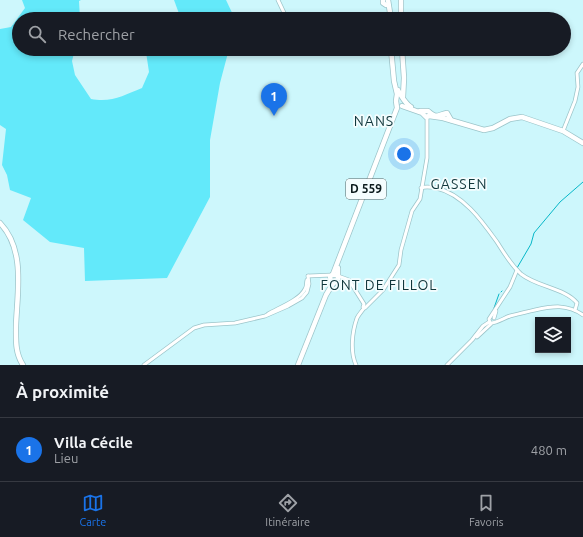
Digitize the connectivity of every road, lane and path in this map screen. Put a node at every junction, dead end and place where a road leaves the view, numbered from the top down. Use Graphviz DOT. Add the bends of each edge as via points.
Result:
graph roads {
  1 [pos="278,0"];
  2 [pos="401,0"];
  3 [pos="386,2"];
  4 [pos="283,12"];
  5 [pos="389,12"];
  6 [pos="401,12"];
  7 [pos="393,56"];
  8 [pos="402,56"];
  9 [pos="583,64"];
  10 [pos="401,102"];
  11 [pos="427,115"];
  12 [pos="563,130"];
  13 [pos="583,142"];
  14 [pos="421,188"];
  15 [pos="0,224"];
  16 [pos="518,272"];
  17 [pos="333,278"];
  18 [pos="365,306"];
  19 [pos="575,310"];
  20 [pos="583,315"];
  21 [pos="493,321"];
  22 [pos="151,363"];
  23 [pos="25,365"];
  24 [pos="144,365"];
  25 [pos="298,365"];
  26 [pos="356,365"];
  27 [pos="448,365"];
  1 -- 4 [label="street"];
  2 -- 6 [label="main road"];
  3 -- 5 [label="main road"];
  7 -- 10 [label="main road"];
  8 -- 10 [label="main road" via="404,78"];
  9 -- 12 [label="street" via="577,74 575,101"];
  10 -- 11 [label="main road"];
  10 -- 17 [label="main road, D 559"];
  11 -- 12 [label="main road" via="446,117 480,129 498,126 508,118 518,116"];
  11 -- 14 [label="street" via="427,158"];
  12 -- 13 [label="main road"];
  14 -- 16 [label="street" via="443,190 463,203 489,231"];
  14 -- 18 [label="street" via="419,201 412,211 399,265 383,290"];
  15 -- 23 [label="main road" via="14,245 18,261 16,343"];
  16 -- 19 [label="street" via="569,297 577,303"];
  16 -- 21 [label="street" via="492,314"];
  17 -- 18 [label="street" via="349,280"];
  17 -- 22 [label="street" via="308,276 308,290 302,298 271,314 235,323 194,328"];
  17 -- 25 [label="main road, D 559"];
  18 -- 26 [label="street" via="354,327 353,350"];
  19 -- 20 [label="street"];
  19 -- 21 [label="street" via="553,306"];
  21 -- 27 [label="street"];
  22 -- 24 [label="street"];
}
